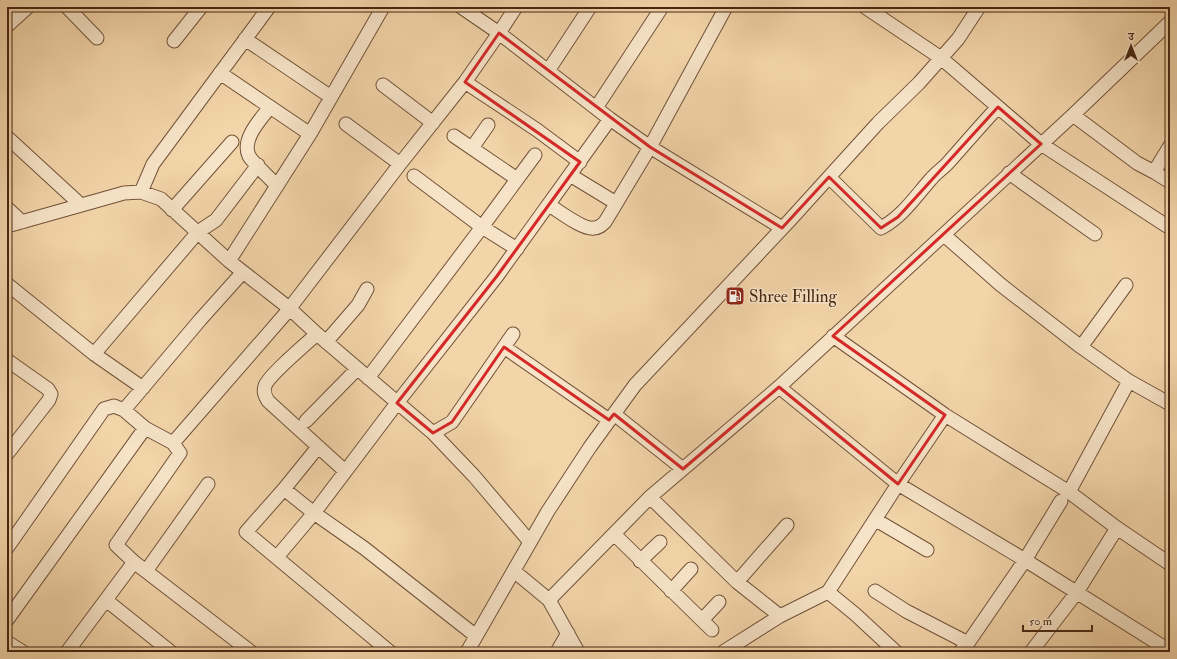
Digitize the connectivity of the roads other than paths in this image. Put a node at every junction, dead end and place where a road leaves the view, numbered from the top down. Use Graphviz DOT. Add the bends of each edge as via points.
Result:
graph roads {
  1 [pos="28,7"];
  2 [pos="67,7"];
  3 [pos="200,7"];
  4 [pos="269,7"];
  5 [pos="383,7"];
  6 [pos="461,7"];
  7 [pos="516,7"];
  8 [pos="590,7"];
  9 [pos="662,7"];
  10 [pos="726,7"];
  11 [pos="865,7"];
  12 [pos="979,7"];
  13 [pos="1170,22"];
  14 [pos="7,26"];
  15 [pos="499,33"];
  16 [pos="97,38"];
  17 [pos="245,39"];
  18 [pos="174,41"];
  19 [pos="941,58"];
  20 [pos="548,71"];
  21 [pos="220,73"];
  22 [pos="465,82"];
  23 [pos="383,85"];
  24 [pos="331,97"];
  25 [pos="270,106"];
  26 [pos="998,107"];
  27 [pos="596,108"];
  28 [pos="1072,115"];
  29 [pos="610,119"];
  30 [pos="433,123"];
  31 [pos="346,124"];
  32 [pos="488,125"];
  33 [pos="310,134"];
  34 [pos="454,136"];
  35 [pos="7,137"];
  36 [pos="232,142"];
  37 [pos="1041,144"];
  38 [pos="1170,146"];
  39 [pos="650,147"];
  40 [pos="472,148"];
  41 [pos="535,155"];
  42 [pos="580,162"];
  43 [pos="400,164"];
  44 [pos="258,165"];
  45 [pos="1154,172"];
  46 [pos="1009,173"];
  47 [pos="570,175"];
  48 [pos="414,176"];
  49 [pos="829,177"];
  50 [pos="518,179"];
  51 [pos="1170,182"];
  52 [pos="277,186"];
  53 [pos="140,192"];
  54 [pos="616,203"];
  55 [pos="81,205"];
  56 [pos="549,205"];
  57 [pos="7,208"];
  58 [pos="172,210"];
  59 [pos="22,222"];
  60 [pos="7,226"];
  61 [pos="482,227"];
  62 [pos="782,228"];
  63 [pos="1170,228"];
  64 [pos="198,232"];
  65 [pos="1094,234"];
  66 [pos="944,235"];
  67 [pos="517,249"];
  68 [pos="229,260"];
  69 [pos="243,272"];
  70 [pos="7,284"];
  71 [pos="1126,285"];
  72 [pos="367,289"];
  73 [pos="290,308"];
  74 [pos="513,334"];
  75 [pos="834,336"];
  76 [pos="321,338"];
  77 [pos="504,347"];
  78 [pos="1081,348"];
  79 [pos="94,354"];
  80 [pos="7,360"];
  81 [pos="357,369"];
  82 [pos="368,378"];
  83 [pos="1129,381"];
  84 [pos="779,387"];
  85 [pos="143,388"];
  86 [pos="397,403"];
  87 [pos="1170,404"];
  88 [pos="124,410"];
  89 [pos="945,415"];
  90 [pos="611,417"];
  91 [pos="306,421"];
  92 [pos="145,428"];
  93 [pos="433,433"];
  94 [pos="173,443"];
  95 [pos="318,447"];
  96 [pos="7,454"];
  97 [pos="683,469"];
  98 [pos="345,471"];
  99 [pos="208,484"];
  100 [pos="898,484"];
  101 [pos="284,489"];
  102 [pos="1065,496"];
  103 [pos="650,497"];
  104 [pos="314,513"];
  105 [pos="876,520"];
  106 [pos="787,525"];
  107 [pos="1118,528"];
  108 [pos="614,534"];
  109 [pos="530,542"];
  110 [pos="660,542"];
  111 [pos="7,548"];
  112 [pos="927,550"];
  113 [pos="276,557"];
  114 [pos="1025,560"];
  115 [pos="640,561"];
  116 [pos="134,562"];
  117 [pos="1170,564"];
  118 [pos="691,569"];
  119 [pos="146,571"];
  120 [pos="514,571"];
  121 [pos="737,582"];
  122 [pos="671,591"];
  123 [pos="828,592"];
  124 [pos="875,592"];
  125 [pos="1077,592"];
  126 [pos="106,600"];
  127 [pos="549,600"];
  128 [pos="720,602"];
  129 [pos="780,616"];
  130 [pos="7,620"];
  131 [pos="702,620"];
  132 [pos="712,630"];
  133 [pos="568,633"];
  134 [pos="476,636"];
  135 [pos="7,642"];
  136 [pos="964,647"];
  137 [pos="1170,651"];
  138 [pos="23,652"];
  139 [pos="67,652"];
  140 [pos="171,652"];
  141 [pos="251,652"];
  142 [pos="390,652"];
  143 [pos="467,652"];
  144 [pos="557,652"];
  145 [pos="578,652"];
  146 [pos="723,652"];
  147 [pos="896,652"];
  148 [pos="1030,652"];
  1 -- 14 [label="street"];
  2 -- 16 [label="street"];
  3 -- 18 [label="street"];
  4 -- 17 [label="street"];
  5 -- 24 [label="street"];
  6 -- 15 [label="street"];
  7 -- 15 [label="street"];
  8 -- 20 [label="street"];
  9 -- 27 [label="street"];
  10 -- 39 [label="street"];
  11 -- 19 [label="street"];
  12 -- 19 [label="street" via="958,39"];
  13 -- 28 [label="street"];
  15 -- 20 [label="street"];
  15 -- 22 [label="street"];
  17 -- 21 [label="street"];
  17 -- 24 [label="street"];
  19 -- 26 [label="street"];
  19 -- 49 [label="street"];
  20 -- 27 [label="street"];
  21 -- 25 [label="street"];
  21 -- 53 [label="street" via="154,164"];
  22 -- 30 [label="street"];
  22 -- 42 [label="street"];
  23 -- 30 [label="street"];
  24 -- 33 [label="street"];
  25 -- 33 [label="street"];
  25 -- 44 [label="street" via="250,136 247,147 250,157"];
  26 -- 37 [label="street"];
  26 -- 49 [label="street" via="898,217 882,228"];
  27 -- 29 [label="street"];
  28 -- 37 [label="street"];
  28 -- 45 [label="street" via="1137,163"];
  29 -- 39 [label="street"];
  29 -- 42 [label="street"];
  30 -- 43 [label="street"];
  31 -- 43 [label="street"];
  32 -- 40 [label="street"];
  33 -- 52 [label="street"];
  34 -- 40 [label="street"];
  35 -- 55 [label="street"];
  36 -- 58 [label="street"];
  37 -- 46 [label="street"];
  37 -- 63 [label="street"];
  38 -- 45 [label="street"];
  39 -- 54 [label="street"];
  39 -- 62 [label="street"];
  40 -- 50 [label="street"];
  41 -- 50 [label="street"];
  42 -- 47 [label="street"];
  43 -- 73 [label="street"];
  44 -- 52 [label="street"];
  44 -- 64 [label="street" via="216,220"];
  45 -- 51 [label="street"];
  46 -- 65 [label="street"];
  46 -- 66 [label="street"];
  47 -- 54 [label="street"];
  47 -- 56 [label="street"];
  48 -- 61 [label="street"];
  49 -- 62 [label="street"];
  50 -- 61 [label="street"];
  52 -- 68 [label="street"];
  53 -- 55 [label="street" via="124,193"];
  53 -- 58 [label="street" via="161,200"];
  54 -- 56 [label="street" via="605,222 593,229 585,228"];
  55 -- 59 [label="street"];
  56 -- 67 [label="street"];
  57 -- 59 [label="street"];
  58 -- 64 [label="street"];
  59 -- 60 [label="street"];
  61 -- 67 [label="street"];
  61 -- 82 [label="street"];
  62 -- 90 [label="street" via="634,385"];
  64 -- 68 [label="street"];
  64 -- 79 [label="street"];
  66 -- 75 [label="street"];
  66 -- 78 [label="street" via="1001,285"];
  67 -- 86 [label="street"];
  68 -- 69 [label="street"];
  69 -- 73 [label="street"];
  69 -- 85 [label="street"];
  70 -- 79 [label="street"];
  71 -- 78 [label="street"];
  72 -- 76 [label="street" via="358,305"];
  73 -- 76 [label="street"];
  73 -- 94 [label="street"];
  74 -- 77 [label="street"];
  75 -- 84 [label="street"];
  75 -- 89 [label="street"];
  76 -- 81 [label="street"];
  76 -- 95 [label="street" via="271,378 265,386 264,395"];
  77 -- 90 [label="street"];
  77 -- 93 [label="street" via="452,422"];
  78 -- 83 [label="street"];
  79 -- 85 [label="street"];
  80 -- 96 [label="street" via="51,394"];
  81 -- 82 [label="street"];
  81 -- 91 [label="street"];
  82 -- 86 [label="street"];
  83 -- 87 [label="street"];
  83 -- 102 [label="street"];
  84 -- 97 [label="street"];
  84 -- 100 [label="street"];
  85 -- 88 [label="street"];
  86 -- 93 [label="street"];
  86 -- 98 [label="street"];
  88 -- 92 [label="street"];
  88 -- 111 [label="street" via="114,406 104,409"];
  89 -- 100 [label="street"];
  89 -- 102 [label="street"];
  90 -- 97 [label="street"];
  90 -- 109 [label="street"];
  92 -- 94 [label="street"];
  92 -- 130 [label="street"];
  93 -- 109 [label="street" via="474,476"];
  94 -- 116 [label="street" via="180,453 116,545"];
  95 -- 98 [label="street"];
  95 -- 101 [label="street"];
  97 -- 103 [label="street"];
  98 -- 104 [label="street"];
  99 -- 119 [label="street"];
  100 -- 105 [label="street"];
  100 -- 114 [label="street"];
  101 -- 104 [label="street"];
  101 -- 113 [label="street" via="246,532"];
  102 -- 107 [label="street"];
  102 -- 114 [label="street"];
  103 -- 108 [label="street"];
  103 -- 121 [label="street"];
  104 -- 113 [label="street"];
  104 -- 134 [label="street" via="364,548"];
  105 -- 112 [label="street"];
  105 -- 123 [label="street"];
  106 -- 121 [label="street"];
  107 -- 117 [label="street"];
  107 -- 125 [label="street"];
  108 -- 115 [label="street"];
  108 -- 127 [label="street"];
  109 -- 120 [label="street"];
  110 -- 115 [label="street"];
  113 -- 142 [label="street"];
  114 -- 125 [label="street"];
  114 -- 136 [label="street"];
  115 -- 122 [label="street"];
  116 -- 119 [label="street"];
  116 -- 126 [label="street"];
  118 -- 122 [label="street"];
  119 -- 141 [label="street"];
  120 -- 127 [label="street"];
  120 -- 134 [label="street"];
  121 -- 129 [label="street"];
  122 -- 131 [label="street"];
  123 -- 129 [label="street"];
  123 -- 147 [label="street"];
  124 -- 136 [label="street"];
  125 -- 137 [label="street"];
  125 -- 148 [label="street"];
  126 -- 139 [label="street"];
  126 -- 140 [label="street"];
  127 -- 133 [label="street"];
  128 -- 131 [label="street"];
  129 -- 146 [label="street"];
  131 -- 132 [label="street"];
  133 -- 144 [label="street"];
  133 -- 145 [label="street"];
  134 -- 143 [label="street"];
  135 -- 138 [label="street"];
}
